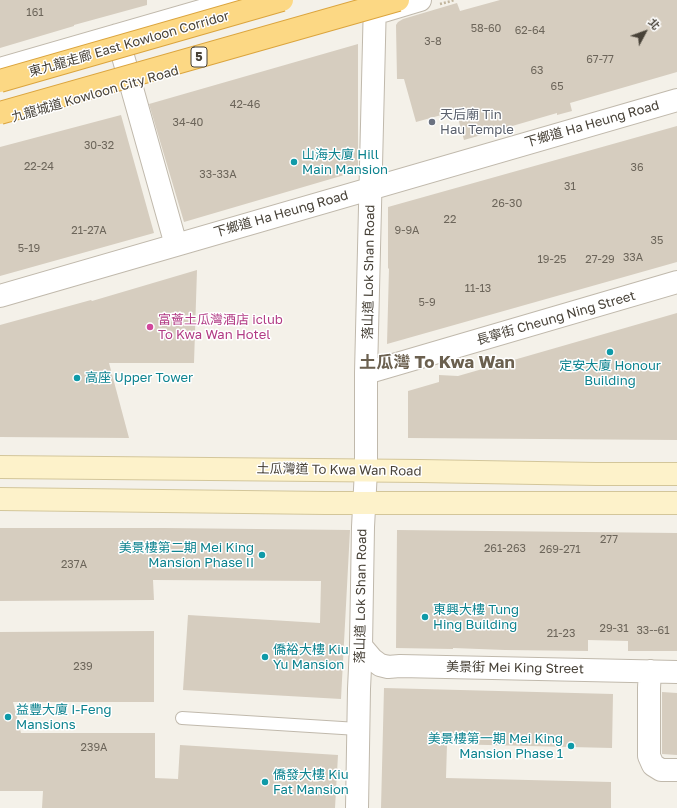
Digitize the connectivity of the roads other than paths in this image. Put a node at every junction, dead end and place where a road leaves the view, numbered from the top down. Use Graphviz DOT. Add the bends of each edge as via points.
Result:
graph roads {
  1 [pos="239,0"];
  2 [pos="282,0"];
  3 [pos="398,0"];
  4 [pos="420,0"];
  5 [pos="374,7"];
  6 [pos="117,35"];
  7 [pos="0,69"];
  8 [pos="0,81"];
  9 [pos="131,84"];
  10 [pos="677,100"];
  11 [pos="0,113"];
  12 [pos="0,121"];
  13 [pos="370,188"];
  14 [pos="176,245"];
  15 [pos="677,282"];
  16 [pos="0,296"];
  17 [pos="366,373"];
  18 [pos="0,467"];
  19 [pos="366,470"];
  20 [pos="677,474"];
  21 [pos="0,499"];
  22 [pos="364,503"];
  23 [pos="677,503"];
  24 [pos="361,646"];
  25 [pos="650,671"];
  26 [pos="677,672"];
  27 [pos="182,718"];
  28 [pos="358,729"];
  29 [pos="677,770"];
  30 [pos="357,808"];
  1 -- 6 [label="street"];
  2 -- 8 [label="highway, 東九龍走廊 East Kowloon Corridor, bridge"];
  3 -- 11 [label="highway, 5, bridge"];
  4 -- 5 [label="street, 九龍城道 Kowloon City Road"];
  5 -- 9 [label="street, 九龍城道 Kowloon City Road"];
  5 -- 13 [label="street, 落山道 Lok Shan Road"];
  6 -- 7 [label="street"];
  6 -- 9 [label="street"];
  9 -- 12 [label="street, 九龍城道 Kowloon City Road"];
  9 -- 14 [label="street"];
  10 -- 13 [label="street, 下鄉道 Ha Heung Road"];
  13 -- 14 [label="street, 下鄉道 Ha Heung Road"];
  13 -- 17 [label="street, 落山道 Lok Shan Road"];
  14 -- 16 [label="street, 下鄉道 Ha Heung Road"];
  15 -- 17 [label="street, 長寧街 Cheung Ning Street"];
  17 -- 19 [label="street, 落山道 Lok Shan Road"];
  18 -- 19 [label="main road, 土瓜灣道 To Kwa Wan Road"];
  19 -- 20 [label="main road, 土瓜灣道 To Kwa Wan Road"];
  19 -- 22 [label="street, 落山道 Lok Shan Road"];
  21 -- 22 [label="main road"];
  22 -- 23 [label="main road"];
  22 -- 24 [label="street, 落山道 Lok Shan Road"];
  24 -- 25 [label="street, 美景街 Mei King Street" via="372,659 388,667"];
  24 -- 28 [label="street, 落山道 Lok Shan Road"];
  25 -- 26 [label="street, 美景街 Mei King Street"];
  25 -- 29 [label="street" via="649,756 653,765 661,770"];
  27 -- 28 [label="lane"];
  28 -- 30 [label="street, 落山道 Lok Shan Road"];
}
